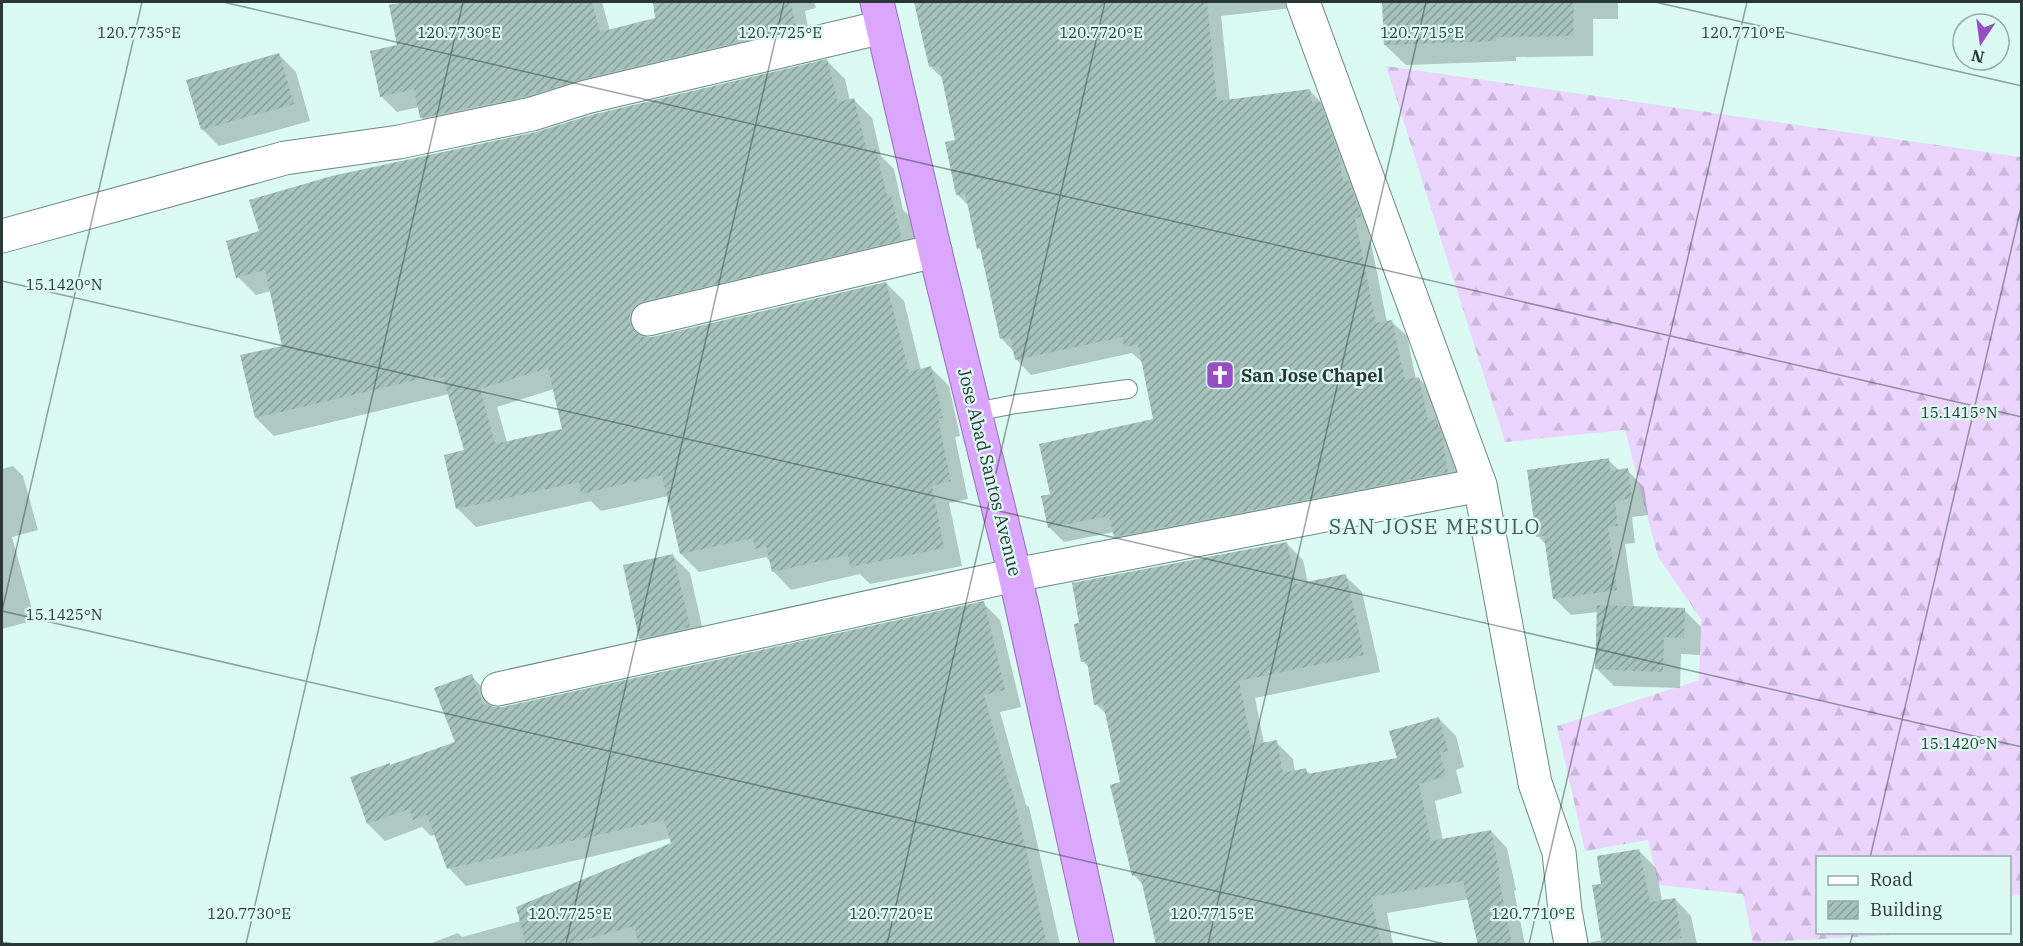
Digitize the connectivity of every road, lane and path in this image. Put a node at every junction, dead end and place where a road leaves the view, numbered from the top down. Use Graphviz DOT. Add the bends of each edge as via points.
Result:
graph roads {
  1 [pos="1303,2"];
  2 [pos="880,14"];
  3 [pos="2,236"];
  4 [pos="935,251"];
  5 [pos="648,319"];
  6 [pos="1128,389"];
  7 [pos="975,412"];
  8 [pos="1480,485"];
  9 [pos="1015,575"];
  10 [pos="498,689"];
  11 [pos="1097,945"];
  12 [pos="1571,945"];
  1 -- 8 [label="street"];
  2 -- 3 [label="street" via="532,114 399,142 285,158"];
  2 -- 4 [label="highway, Jose Abad Santos Avenue"];
  4 -- 5 [label="street"];
  4 -- 7 [label="highway, Jose Abad Santos Avenue"];
  6 -- 7 [label="lane"];
  7 -- 9 [label="highway, Jose Abad Santos Avenue"];
  8 -- 9 [label="street"];
  8 -- 12 [label="street" via="1535,783 1558,852"];
  9 -- 10 [label="street"];
  9 -- 11 [label="highway, Jose Abad Santos Avenue"];
}
